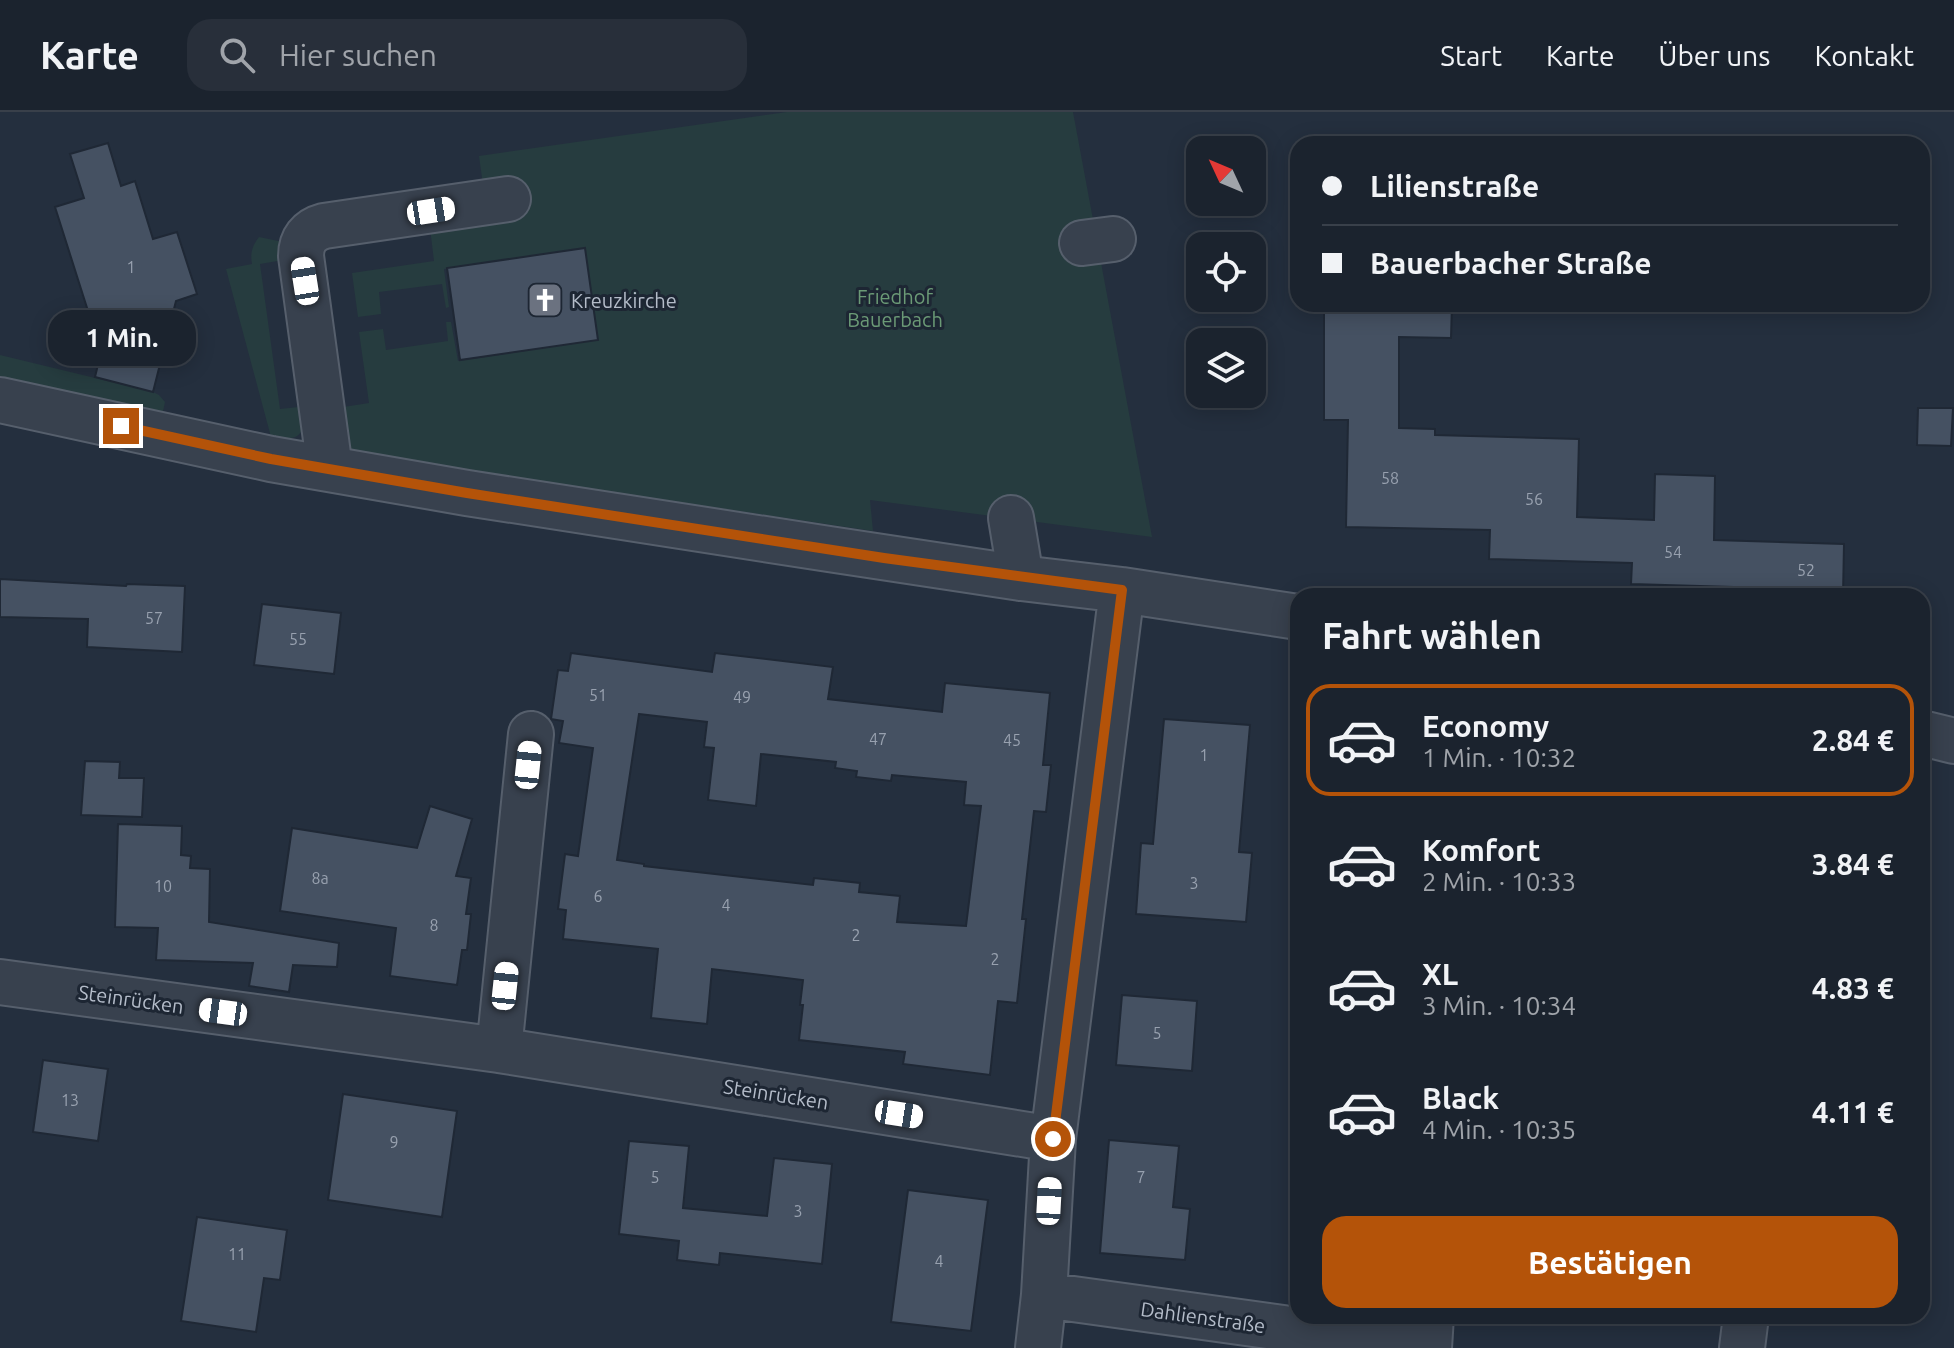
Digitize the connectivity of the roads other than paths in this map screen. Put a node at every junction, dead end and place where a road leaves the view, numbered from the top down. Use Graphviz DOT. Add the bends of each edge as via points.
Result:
graph roads {
  1 [pos="508,199"];
  2 [pos="0,400"];
  3 [pos="330,469"];
  4 [pos="1011,518"];
  5 [pos="1021,578"];
  6 [pos="1122,590"];
  7 [pos="1290,616"];
  8 [pos="531,734"];
  9 [pos="1930,735"];
  10 [pos="1954,741"];
  11 [pos="0,982"];
  12 [pos="499,1050"];
  13 [pos="1053,1139"];
  14 [pos="1044,1295"];
  15 [pos="1430,1324"];
  16 [pos="1745,1324"];
  17 [pos="1038,1348"];
  18 [pos="1409,1348"];
  19 [pos="1429,1348"];
  20 [pos="1742,1348"];
  1 -- 3 [label="street" via="324,226 302,242"];
  2 -- 3 [label="street"];
  3 -- 5 [label="street"];
  4 -- 5 [label="street"];
  5 -- 6 [label="street"];
  6 -- 7 [label="street"];
  6 -- 13 [label="street"];
  8 -- 12 [label="street"];
  9 -- 10 [label="street"];
  11 -- 12 [label="street, Steinrücken"];
  12 -- 13 [label="street, Steinrücken"];
  13 -- 14 [label="street"];
  14 -- 17 [label="street"];
  14 -- 18 [label="street, Dahlienstraße"];
  15 -- 19 [label="street"];
  16 -- 20 [label="street"];
}
